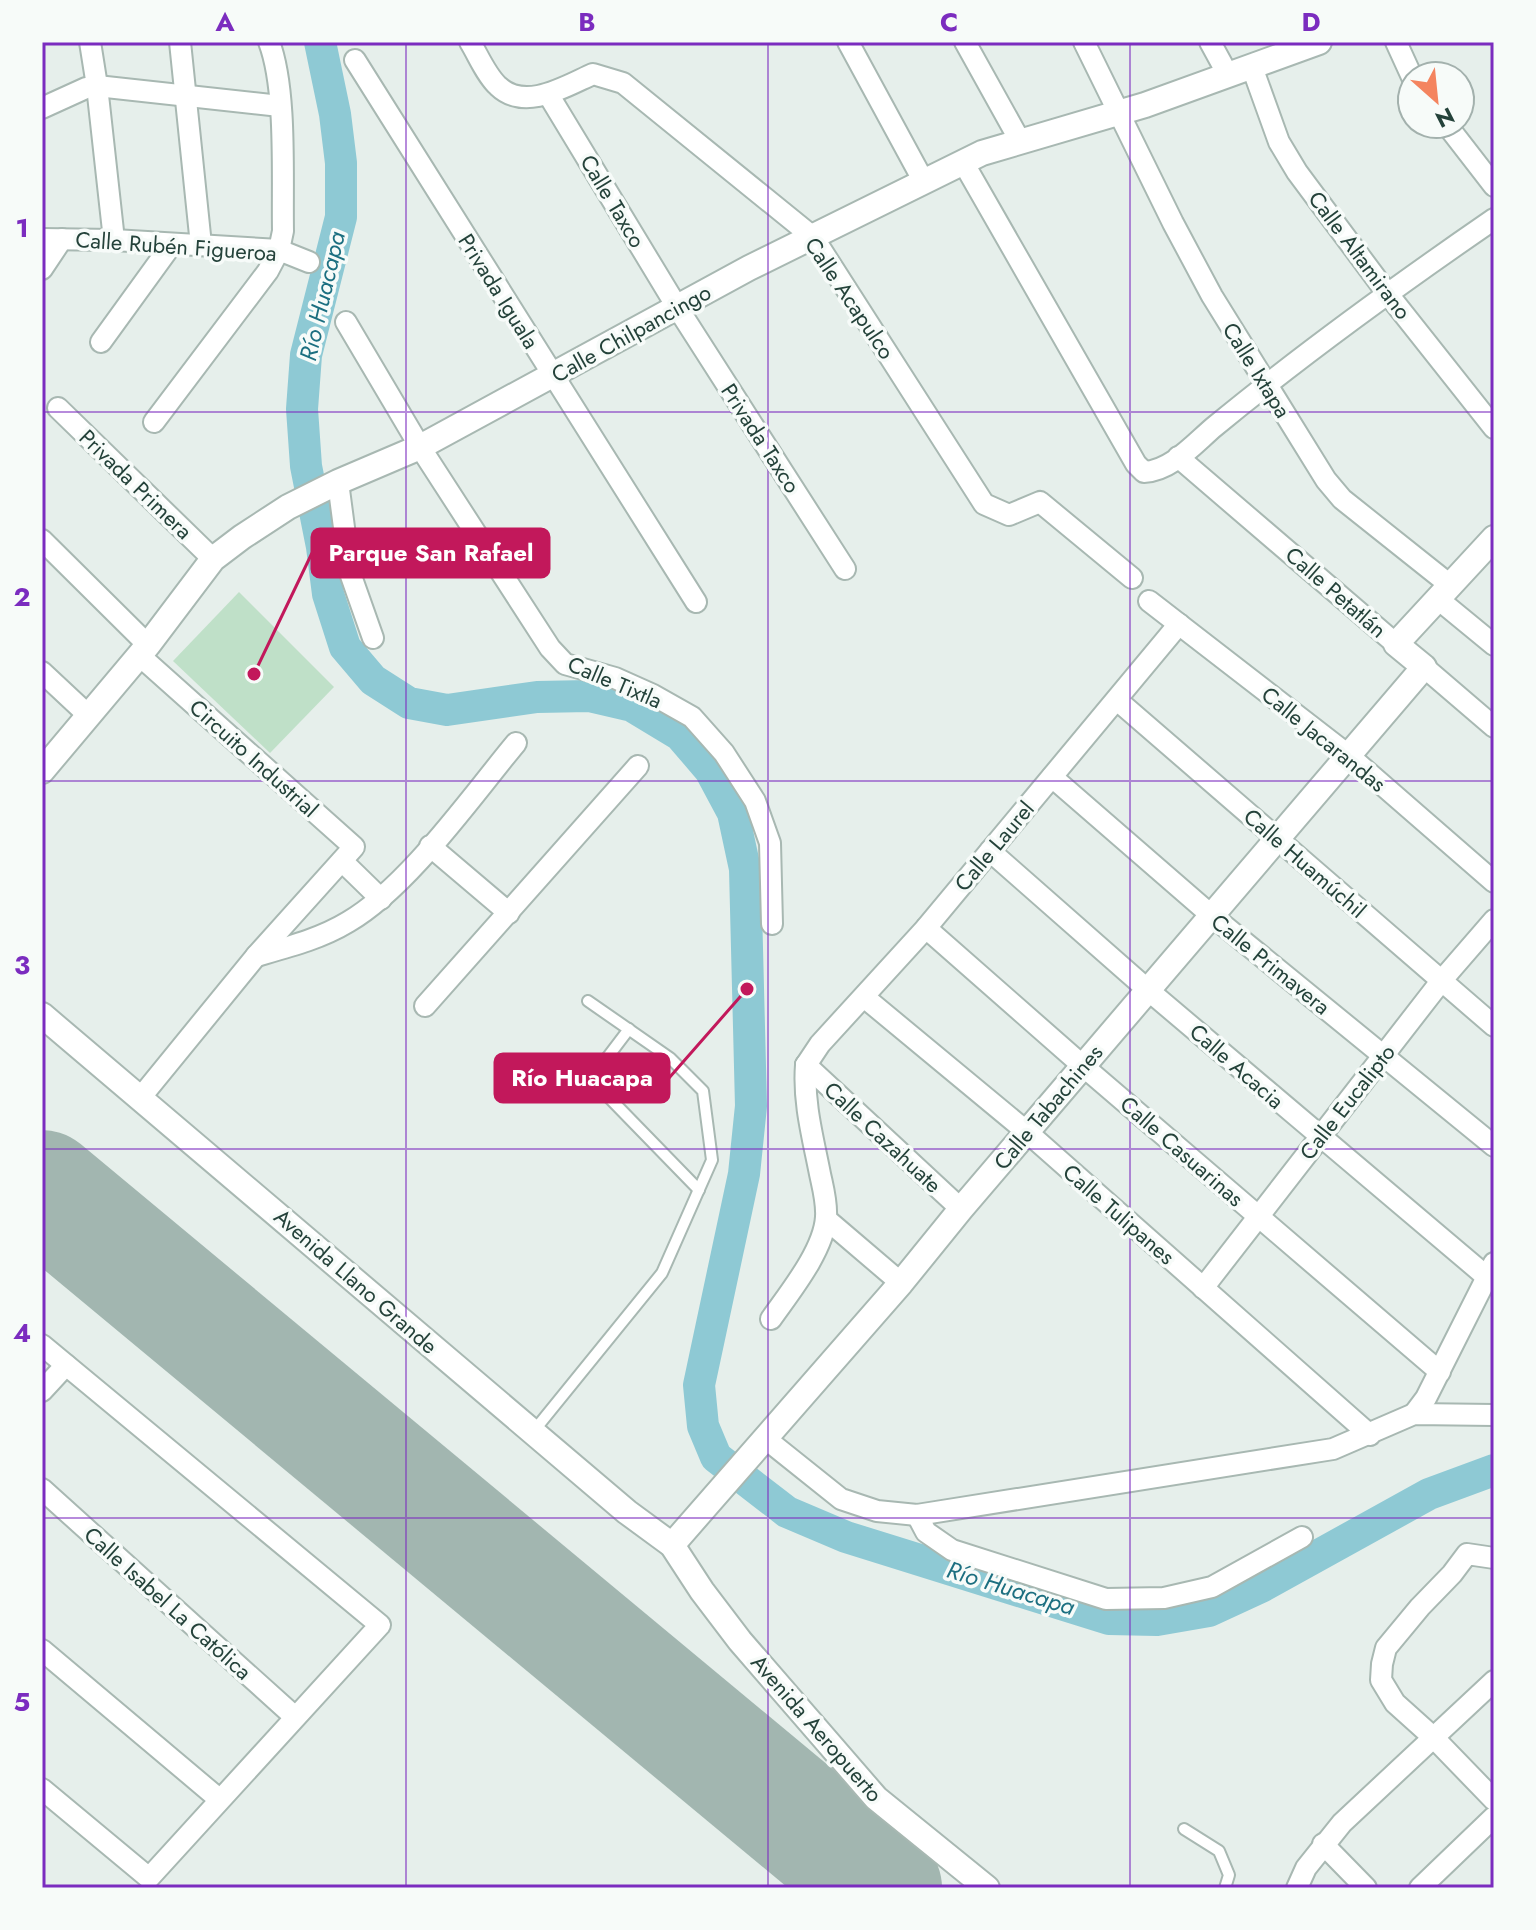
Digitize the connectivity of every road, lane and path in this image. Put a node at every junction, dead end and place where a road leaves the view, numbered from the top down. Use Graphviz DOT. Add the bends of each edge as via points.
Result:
graph roads {
  1 [pos="90,42"];
  2 [pos="180,42"];
  3 [pos="269,42"];
  4 [pos="470,42"];
  5 [pos="848,42"];
  6 [pos="965,42"];
  7 [pos="1084,42"];
  8 [pos="1210,42"];
  9 [pos="1319,42"];
  10 [pos="355,60"];
  11 [pos="1252,67"];
  12 [pos="1228,75"];
  13 [pos="97,86"];
  14 [pos="548,94"];
  15 [pos="186,98"];
  16 [pos="280,106"];
  17 [pos="42,108"];
  18 [pos="1120,112"];
  19 [pos="1458,140"];
  20 [pos="1020,141"];
  21 [pos="963,162"];
  22 [pos="924,182"];
  23 [pos="1494,186"];
  24 [pos="1494,219"];
  25 [pos="813,237"];
  26 [pos="52,239"];
  27 [pos="114,240"];
  28 [pos="172,244"];
  29 [pos="201,245"];
  30 [pos="279,250"];
  31 [pos="309,262"];
  32 [pos="42,269"];
  33 [pos="1387,293"];
  34 [pos="677,307"];
  35 [pos="346,322"];
  36 [pos="101,342"];
  37 [pos="553,376"];
  38 [pos="1265,385"];
  39 [pos="58,408"];
  40 [pos="154,422"];
  41 [pos="1494,428"];
  42 [pos="420,447"];
  43 [pos="1178,457"];
  44 [pos="338,482"];
  45 [pos="1494,538"];
  46 [pos="42,540"];
  47 [pos="213,559"];
  48 [pos="845,569"];
  49 [pos="1132,578"];
  50 [pos="1444,592"];
  51 [pos="1149,601"];
  52 [pos="696,602"];
  53 [pos="1179,624"];
  54 [pos="373,638"];
  55 [pos="1396,644"];
  56 [pos="1494,644"];
  57 [pos="144,650"];
  58 [pos="1424,667"];
  59 [pos="42,672"];
  60 [pos="1117,700"];
  61 [pos="88,715"];
  62 [pos="1494,727"];
  63 [pos="516,743"];
  64 [pos="1348,755"];
  65 [pos="638,766"];
  66 [pos="42,771"];
  67 [pos="1052,777"];
  68 [pos="1277,839"];
  69 [pos="430,846"];
  70 [pos="990,851"];
  71 [pos="342,861"];
  72 [pos="1494,882"];
  73 [pos="381,899"];
  74 [pos="509,913"];
  75 [pos="1211,915"];
  76 [pos="1494,920"];
  77 [pos="772,924"];
  78 [pos="926,928"];
  79 [pos="256,956"];
  80 [pos="1442,980"];
  81 [pos="1148,990"];
  82 [pos="864,997"];
  83 [pos="588,1001"];
  84 [pos="425,1006"];
  85 [pos="42,1015"];
  86 [pos="1494,1026"];
  87 [pos="629,1029"];
  88 [pos="1383,1056"];
  89 [pos="806,1065"];
  90 [pos="1083,1066"];
  91 [pos="141,1097"];
  92 [pos="1027,1132"];
  93 [pos="1319,1136"];
  94 [pos="1494,1146"];
  95 [pos="699,1190"];
  96 [pos="961,1209"];
  97 [pos="1258,1216"];
  98 [pos="826,1219"];
  99 [pos="1491,1270"];
  100 [pos="901,1283"];
  101 [pos="1203,1288"];
  102 [pos="771,1319"];
  103 [pos="42,1345"];
  104 [pos="66,1365"];
  105 [pos="1440,1372"];
  106 [pos="42,1391"];
  107 [pos="1414,1414"];
  108 [pos="1494,1415"];
  109 [pos="533,1432"];
  110 [pos="1370,1435"];
  111 [pos="761,1443"];
  112 [pos="42,1489"];
  113 [pos="917,1515"];
  114 [pos="1302,1537"];
  115 [pos="672,1545"];
  116 [pos="1494,1558"];
  117 [pos="42,1650"];
  118 [pos="1494,1681"];
  119 [pos="295,1717"];
  120 [pos="1434,1738"];
  121 [pos="42,1789"];
  122 [pos="219,1799"];
  123 [pos="1494,1800"];
  124 [pos="1494,1817"];
  125 [pos="1184,1829"];
  126 [pos="1323,1844"];
  127 [pos="1306,1868"];
  128 [pos="987,1888"];
  129 [pos="1225,1888"];
  130 [pos="1285,1888"];
  131 [pos="1297,1888"];
  132 [pos="1366,1888"];
  133 [pos="1420,1888"];
  1 -- 13 [label="street"];
  2 -- 15 [label="street"];
  3 -- 16 [label="street"];
  4 -- 14 [label="street, Calle Acapulco" via="498,86 518,97"];
  5 -- 22 [label="street"];
  6 -- 20 [label="street"];
  7 -- 18 [label="street, Calle Ixtapa"];
  8 -- 12 [label="street"];
  9 -- 11 [label="street, Calle Chilpancingo"];
  10 -- 37 [label="street, Privada Iguala"];
  11 -- 12 [label="street, Calle Chilpancingo"];
  11 -- 33 [label="street, Calle Altamirano" via="1279,142"];
  12 -- 18 [label="street, Calle Chilpancingo"];
  13 -- 15 [label="street"];
  13 -- 17 [label="street"];
  13 -- 27 [label="street"];
  14 -- 25 [label="street, Calle Acapulco" via="593,74 623,83"];
  14 -- 34 [label="street, Calle Taxco"];
  15 -- 16 [label="street"];
  15 -- 29 [label="street"];
  16 -- 30 [label="street"];
  18 -- 20 [label="street, Calle Chilpancingo"];
  18 -- 38 [label="street, Calle Ixtapa" via="1173,223"];
  19 -- 23 [label="street"];
  20 -- 21 [label="street, Calle Chilpancingo"];
  21 -- 22 [label="street, Calle Chilpancingo"];
  21 -- 43 [label="street" via="1136,464 1144,472 1157,471"];
  22 -- 25 [label="street, Calle Chilpancingo"];
  24 -- 33 [label="street"];
  25 -- 34 [label="street, Calle Chilpancingo"];
  25 -- 49 [label="street, Calle Acapulco" via="984,504 1009,515 1040,502"];
  26 -- 27 [label="street, Calle Rubén Figueroa"];
  26 -- 32 [label="street"];
  27 -- 28 [label="street, Calle Rubén Figueroa"];
  28 -- 29 [label="street, Calle Rubén Figueroa"];
  28 -- 36 [label="street"];
  29 -- 30 [label="street, Calle Rubén Figueroa"];
  30 -- 31 [label="street, Calle Rubén Figueroa"];
  30 -- 40 [label="street"];
  33 -- 38 [label="street"];
  33 -- 41 [label="street, Calle Altamirano"];
  34 -- 37 [label="street, Calle Chilpancingo"];
  34 -- 48 [label="street, Privada Taxco"];
  35 -- 42 [label="street, Calle Tixtla"];
  37 -- 42 [label="street, Calle Chilpancingo"];
  37 -- 52 [label="street, Privada Iguala"];
  38 -- 43 [label="street"];
  38 -- 50 [label="street, Calle Ixtapa" via="1342,499"];
  39 -- 47 [label="street, Privada Primera"];
  42 -- 44 [label="street, Calle Chilpancingo"];
  42 -- 77 [label="street, Calle Tixtla" via="565,664 653,695 692,717 724,753 755,801 770,843"];
  43 -- 55 [label="street, Calle Petatlán"];
  44 -- 47 [label="street, Calle Chilpancingo" via="288,507"];
  44 -- 54 [label="street" via="350,573"];
  45 -- 50 [label="street"];
  46 -- 57 [label="street"];
  47 -- 57 [label="street, Calle Chilpancingo"];
  50 -- 55 [label="street"];
  50 -- 56 [label="street, Calle Ixtapa"];
  51 -- 53 [label="street, Calle Jacarandas"];
  53 -- 60 [label="street, Calle Laurel"];
  53 -- 64 [label="street, Calle Jacarandas"];
  55 -- 58 [label="street, Calle Petatlán"];
  57 -- 61 [label="street, Calle Chilpancingo"];
  57 -- 71 [label="street, Circuito Industrial" via="354,847"];
  58 -- 62 [label="street, Calle Petatlán"];
  58 -- 64 [label="street, Calle Tabachines"];
  59 -- 61 [label="street"];
  60 -- 67 [label="street, Calle Laurel"];
  60 -- 68 [label="street, Calle Huamúchil"];
  61 -- 66 [label="street, Calle Chilpancingo"];
  63 -- 69 [label="street"];
  64 -- 68 [label="street, Calle Tabachines"];
  64 -- 72 [label="street, Calle Jacarandas"];
  65 -- 74 [label="street"];
  67 -- 70 [label="street, Calle Laurel"];
  67 -- 75 [label="street, Calle Primavera"];
  68 -- 75 [label="street, Calle Tabachines"];
  68 -- 80 [label="street, Calle Huamúchil"];
  69 -- 73 [label="street"];
  69 -- 74 [label="street"];
  70 -- 78 [label="street, Calle Laurel"];
  70 -- 81 [label="street, Calle Acacia"];
  71 -- 73 [label="street"];
  71 -- 79 [label="street"];
  73 -- 79 [label="street" via="317,937"];
  74 -- 84 [label="street"];
  75 -- 81 [label="street, Calle Tabachines"];
  75 -- 88 [label="street, Calle Primavera"];
  76 -- 80 [label="street, Calle Eucalipto"];
  78 -- 82 [label="street, Calle Laurel"];
  78 -- 90 [label="street, Calle Casuarinas"];
  79 -- 91 [label="street"];
  80 -- 86 [label="street, Calle Huamúchil"];
  80 -- 88 [label="street, Calle Eucalipto"];
  81 -- 90 [label="street, Calle Tabachines"];
  81 -- 93 [label="street, Calle Acacia"];
  82 -- 89 [label="street, Calle Laurel"];
  82 -- 92 [label="street, Calle Tulipanes"];
  83 -- 87 [label="lane"];
  85 -- 91 [label="street, Avenida Llano Grande"];
  87 -- 95 [label="lane" via="670,1058 703,1091 712,1160"];
  87 -- 95 [label="lane" via="591,1079"];
  88 -- 93 [label="street, Calle Eucalipto"];
  88 -- 94 [label="street, Calle Primavera"];
  89 -- 96 [label="street, Calle Cazahuate"];
  89 -- 98 [label="street" via="804,1091"];
  90 -- 92 [label="street, Calle Tabachines"];
  90 -- 97 [label="street, Calle Casuarinas"];
  91 -- 109 [label="street, Avenida Llano Grande"];
  92 -- 96 [label="street, Calle Tabachines"];
  92 -- 101 [label="street, Calle Tulipanes"];
  93 -- 97 [label="street, Calle Eucalipto"];
  93 -- 99 [label="street, Calle Acacia"];
  95 -- 109 [label="lane" via="662,1273"];
  96 -- 100 [label="street, Calle Tabachines"];
  97 -- 101 [label="street, Calle Eucalipto"];
  97 -- 105 [label="street, Calle Casuarinas"];
  98 -- 100 [label="street"];
  98 -- 102 [label="street" via="799,1279"];
  99 -- 105 [label="street"];
  100 -- 111 [label="street, Calle Tabachines"];
  101 -- 110 [label="street, Calle Tulipanes"];
  103 -- 104 [label="street"];
  104 -- 106 [label="street"];
  104 -- 119 [label="street" via="380,1625"];
  105 -- 107 [label="street"];
  107 -- 108 [label="street"];
  107 -- 110 [label="street"];
  109 -- 115 [label="street, Avenida Llano Grande"];
  110 -- 113 [label="street" via="1333,1449"];
  111 -- 113 [label="street" via="841,1499 877,1511"];
  111 -- 115 [label="street, Calle Tabachines"];
  112 -- 119 [label="street, Calle Isabel La Católica"];
  113 -- 114 [label="street" via="926,1532 952,1550 1106,1599 1164,1598 1212,1587"];
  115 -- 128 [label="street, Avenida Aeropuerto" via="740,1641 876,1798"];
  116 -- 120 [label="street" via="1467,1554 1386,1648 1381,1680 1395,1703"];
  117 -- 122 [label="street"];
  118 -- 120 [label="street"];
  119 -- 122 [label="street"];
  120 -- 123 [label="street"];
  120 -- 126 [label="street"];
  121 -- 122 [label="street" via="149,1878"];
  124 -- 133 [label="street"];
  125 -- 129 [label="lane" via="1219,1851 1229,1875"];
  126 -- 127 [label="street"];
  126 -- 132 [label="street"];
  127 -- 130 [label="street"];
  127 -- 131 [label="street"];
}
